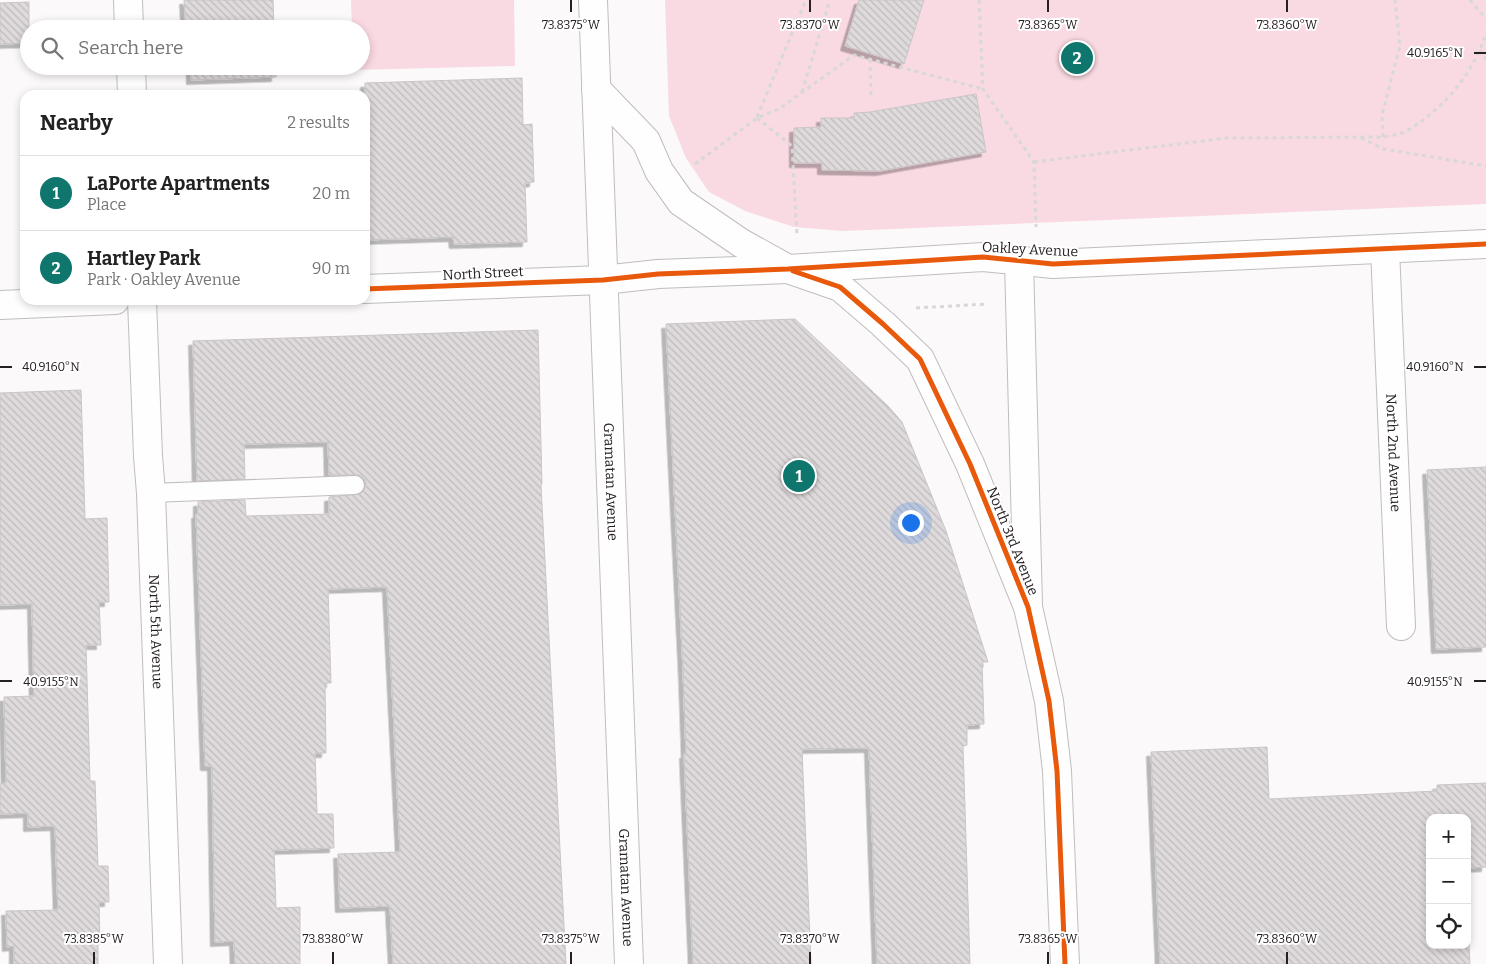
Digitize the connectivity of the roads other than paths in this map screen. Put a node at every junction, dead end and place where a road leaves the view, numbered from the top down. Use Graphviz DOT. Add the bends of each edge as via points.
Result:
graph roads {
  1 [pos="128,0"];
  2 [pos="593,0"];
  3 [pos="129,20"];
  4 [pos="131,75"];
  5 [pos="596,89"];
  6 [pos="132,90"];
  7 [pos="1486,244"];
  8 [pos="1385,249"];
  9 [pos="1020,261"];
  10 [pos="788,270"];
  11 [pos="603,280"];
  12 [pos="370,289"];
  13 [pos="20,304"];
  14 [pos="0,305"];
  15 [pos="142,305"];
  16 [pos="355,485"];
  17 [pos="151,493"];
  18 [pos="1028,607"];
  19 [pos="1401,626"];
  20 [pos="168,964"];
  21 [pos="629,964"];
  22 [pos="1065,964"];
  1 -- 3 [label="street"];
  2 -- 5 [label="street, Gramatan Avenue"];
  4 -- 6 [label="street"];
  5 -- 10 [label="street" via="646,141 659,171 681,202"];
  5 -- 11 [label="street, Gramatan Avenue"];
  7 -- 8 [label="street, Oakley Avenue"];
  8 -- 9 [label="street, Oakley Avenue" via="1053,264"];
  8 -- 19 [label="street, North 2nd Avenue"];
  9 -- 10 [label="street, Oakley Avenue" via="983,257"];
  9 -- 18 [label="street, North 3rd Avenue"];
  10 -- 11 [label="street, Oakley Avenue" via="658,274"];
  10 -- 18 [label="street, North 3rd Avenue" via="840,287 920,359 970,464"];
  11 -- 12 [label="street, North Street"];
  11 -- 21 [label="street, Gramatan Avenue"];
  13 -- 14 [label="street"];
  15 -- 17 [label="street, North 5th Avenue"];
  16 -- 17 [label="lane"];
  17 -- 20 [label="street, North 5th Avenue"];
  18 -- 22 [label="street, North 3rd Avenue" via="1048,701 1057,771"];
}
